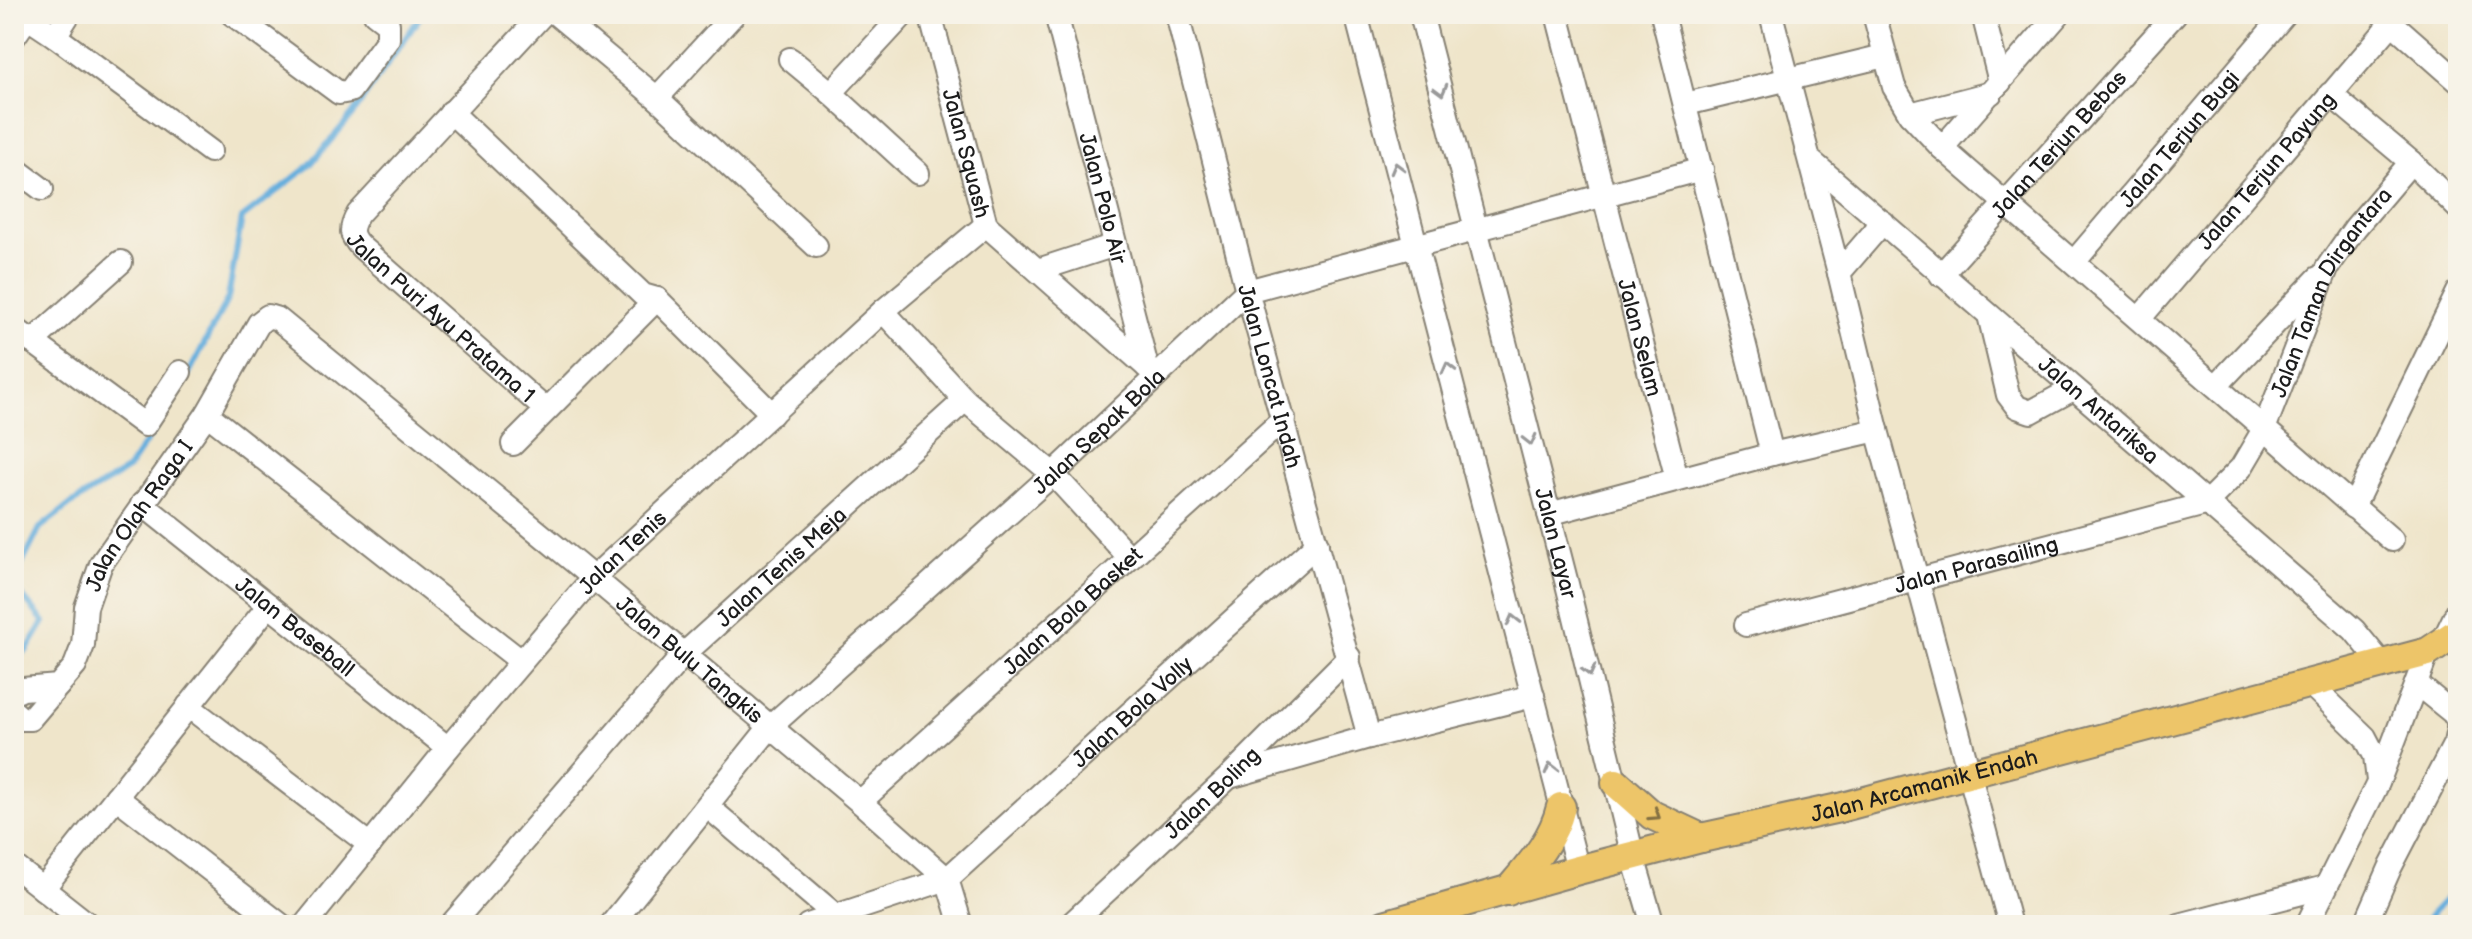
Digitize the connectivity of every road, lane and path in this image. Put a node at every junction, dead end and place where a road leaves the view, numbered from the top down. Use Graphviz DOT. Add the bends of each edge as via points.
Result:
graph roads {
  1 [pos="69,14"];
  2 [pos="232,14"];
  3 [pos="543,14"];
  4 [pos="556,14"];
  5 [pos="734,14"];
  6 [pos="904,14"];
  7 [pos="930,14"];
  8 [pos="1056,14"];
  9 [pos="1177,14"];
  10 [pos="1356,14"];
  11 [pos="1421,14"];
  12 [pos="1557,14"];
  13 [pos="1662,14"];
  14 [pos="1771,14"];
  15 [pos="1874,14"];
  16 [pos="1983,14"];
  17 [pos="2059,14"];
  18 [pos="2175,14"];
  19 [pos="2285,14"];
  20 [pos="24,16"];
  21 [pos="2387,18"];
  22 [pos="382,19"];
  23 [pos="55,36"];
  24 [pos="14,37"];
  25 [pos="1884,56"];
  26 [pos="790,59"];
  27 [pos="1788,79"];
  28 [pos="2458,81"];
  29 [pos="1996,87"];
  30 [pos="831,93"];
  31 [pos="2330,94"];
  32 [pos="657,98"];
  33 [pos="1686,104"];
  34 [pos="451,112"];
  35 [pos="1910,114"];
  36 [pos="1942,148"];
  37 [pos="210,151"];
  38 [pos="1810,160"];
  39 [pos="2411,162"];
  40 [pos="14,168"];
  41 [pos="1702,169"];
  42 [pos="918,173"];
  43 [pos="42,189"];
  44 [pos="1603,195"];
  45 [pos="2006,205"];
  46 [pos="2458,208"];
  47 [pos="1883,222"];
  48 [pos="986,225"];
  49 [pos="1477,228"];
  50 [pos="1416,244"];
  51 [pos="1115,245"];
  52 [pos="816,246"];
  53 [pos="121,262"];
  54 [pos="2074,262"];
  55 [pos="2327,268"];
  56 [pos="1038,270"];
  57 [pos="1839,273"];
  58 [pos="1941,275"];
  59 [pos="1247,291"];
  60 [pos="2458,292"];
  61 [pos="649,301"];
  62 [pos="883,311"];
  63 [pos="1989,315"];
  64 [pos="268,316"];
  65 [pos="2140,318"];
  66 [pos="23,335"];
  67 [pos="1151,371"];
  68 [pos="180,372"];
  69 [pos="2216,386"];
  70 [pos="2073,389"];
  71 [pos="965,400"];
  72 [pos="546,410"];
  73 [pos="207,414"];
  74 [pos="768,418"];
  75 [pos="1284,419"];
  76 [pos="2264,429"];
  77 [pos="1877,430"];
  78 [pos="513,444"];
  79 [pos="1772,454"];
  80 [pos="1053,474"];
  81 [pos="1677,479"];
  82 [pos="142,504"];
  83 [pos="2205,504"];
  84 [pos="2353,507"];
  85 [pos="1549,514"];
  86 [pos="2392,540"];
  87 [pos="1317,544"];
  88 [pos="1130,558"];
  89 [pos="593,578"];
  90 [pos="1918,579"];
  91 [pos="269,605"];
  92 [pos="2458,610"];
  93 [pos="1746,625"];
  94 [pos="2442,643"];
  95 [pos="683,655"];
  96 [pos="1349,657"];
  97 [pos="521,661"];
  98 [pos="2382,664"];
  99 [pos="2308,682"];
  100 [pos="58,686"];
  101 [pos="2416,689"];
  102 [pos="14,693"];
  103 [pos="1533,696"];
  104 [pos="188,706"];
  105 [pos="14,712"];
  106 [pos="2458,721"];
  107 [pos="770,727"];
  108 [pos="2458,729"];
  109 [pos="1369,737"];
  110 [pos="448,748"];
  111 [pos="1969,773"];
  112 [pos="1228,778"];
  113 [pos="1616,783"];
  114 [pos="2378,783"];
  115 [pos="116,797"];
  116 [pos="860,802"];
  117 [pos="707,806"];
  118 [pos="1561,807"];
  119 [pos="1701,838"];
  120 [pos="370,845"];
  121 [pos="1633,857"];
  122 [pos="14,866"];
  123 [pos="1578,870"];
  124 [pos="948,885"];
  125 [pos="2325,887"];
  126 [pos="43,889"];
  127 [pos="1508,892"];
  128 [pos="835,915"];
  129 [pos="1413,921"];
  130 [pos="89,925"];
  131 [pos="281,925"];
  132 [pos="305,925"];
  133 [pos="451,925"];
  134 [pos="611,925"];
  135 [pos="808,925"];
  136 [pos="961,925"];
  137 [pos="1070,925"];
  138 [pos="1384,925"];
  139 [pos="1653,925"];
  140 [pos="2010,925"];
  141 [pos="2179,925"];
  142 [pos="2307,925"];
  143 [pos="2365,925"];
  1 -- 23 [label="street"];
  2 -- 22 [label="street" via="343,94 388,39"];
  3 -- 34 [label="street"];
  4 -- 32 [label="street"];
  5 -- 32 [label="street"];
  6 -- 30 [label="street"];
  7 -- 48 [label="street, Jalan Squash"];
  8 -- 51 [label="street, Jalan Polo Air"];
  9 -- 59 [label="street, Jalan Loncat Indah"];
  50 -- 10 [label="street, one-way"];
  11 -- 49 [label="street, Jalan Layar, one-way"];
  12 -- 44 [label="street, Jalan Selam"];
  13 -- 33 [label="street"];
  14 -- 27 [label="street"];
  15 -- 25 [label="street"];
  16 -- 29 [label="street"];
  17 -- 29 [label="street"];
  18 -- 45 [label="street, Jalan Terjun Bebas"];
  19 -- 54 [label="street, Jalan Terjun Bugi"];
  20 -- 23 [label="street"];
  20 -- 24 [label="street"];
  21 -- 28 [label="street"];
  21 -- 31 [label="street, Jalan Terjun Payung"];
  23 -- 37 [label="street"];
  25 -- 27 [label="street"];
  25 -- 35 [label="street"];
  26 -- 30 [label="street"];
  27 -- 33 [label="street"];
  27 -- 38 [label="street"];
  29 -- 35 [label="street"];
  29 -- 36 [label="street"];
  30 -- 42 [label="street"];
  31 -- 39 [label="street"];
  31 -- 65 [label="street, Jalan Terjun Payung"];
  32 -- 52 [label="street"];
  33 -- 41 [label="street"];
  34 -- 61 [label="street"];
  34 -- 72 [label="street, Jalan Puri Ayu Pratama 1" via="358,214 352,238"];
  35 -- 36 [label="street"];
  36 -- 45 [label="street"];
  38 -- 47 [label="street, Jalan Antariksa"];
  38 -- 57 [label="street"];
  39 -- 46 [label="street"];
  39 -- 55 [label="street, Jalan Taman Dirgantara"];
  40 -- 43 [label="street"];
  41 -- 44 [label="street, Jalan Sepak Bola"];
  41 -- 79 [label="street"];
  44 -- 49 [label="street, Jalan Sepak Bola"];
  44 -- 81 [label="street, Jalan Selam"];
  45 -- 54 [label="street"];
  45 -- 58 [label="street, Jalan Terjun Bebas"];
  47 -- 57 [label="street"];
  47 -- 58 [label="street, Jalan Antariksa"];
  48 -- 56 [label="street, Jalan Squash"];
  48 -- 62 [label="street, Jalan Tenis"];
  49 -- 50 [label="street, Jalan Sepak Bola"];
  49 -- 85 [label="street, Jalan Layar, one-way"];
  50 -- 59 [label="street, Jalan Sepak Bola"];
  103 -- 50 [label="street, one-way"];
  51 -- 56 [label="street"];
  51 -- 67 [label="street, Jalan Polo Air"];
  53 -- 66 [label="street"];
  54 -- 65 [label="street"];
  55 -- 69 [label="street"];
  55 -- 76 [label="street, Jalan Taman Dirgantara"];
  56 -- 67 [label="street, Jalan Squash"];
  57 -- 77 [label="street"];
  58 -- 63 [label="street, Jalan Antariksa"];
  59 -- 67 [label="street, Jalan Sepak Bola"];
  59 -- 75 [label="street, Jalan Loncat Indah"];
  60 -- 84 [label="street"];
  61 -- 72 [label="street, Jalan Puri Ayu Pratama 1"];
  61 -- 74 [label="street"];
  62 -- 71 [label="street"];
  62 -- 74 [label="street, Jalan Tenis"];
  63 -- 70 [label="street, Jalan Antariksa"];
  63 -- 70 [label="street" via="2008,395 2017,407 2031,412"];
  64 -- 73 [label="street, Jalan Olah Raga I"];
  64 -- 89 [label="street, Jalan Bulu Tangkis"];
  65 -- 69 [label="street"];
  66 -- 68 [label="street" via="145,425"];
  67 -- 80 [label="street, Jalan Sepak Bola"];
  69 -- 76 [label="street"];
  70 -- 83 [label="street, Jalan Antariksa"];
  71 -- 80 [label="street"];
  71 -- 95 [label="street, Jalan Tenis Meja"];
  72 -- 78 [label="street, Jalan Puri Ayu Pratama 1"];
  73 -- 82 [label="street, Jalan Olah Raga I"];
  73 -- 97 [label="street"];
  74 -- 89 [label="street, Jalan Tenis"];
  75 -- 87 [label="street, Jalan Loncat Indah"];
  75 -- 88 [label="street, Jalan Bola Basket"];
  76 -- 83 [label="street, Jalan Taman Dirgantara" via="2241,468"];
  76 -- 84 [label="street"];
  77 -- 79 [label="street"];
  77 -- 90 [label="street"];
  79 -- 81 [label="street"];
  80 -- 88 [label="street"];
  80 -- 107 [label="street, Jalan Sepak Bola"];
  81 -- 85 [label="street"];
  82 -- 91 [label="street, Jalan Baseball"];
  82 -- 100 [label="street, Jalan Olah Raga I" via="101,564 86,607 83,645 75,666"];
  83 -- 90 [label="street, Jalan Parasailing"];
  83 -- 98 [label="street, Jalan Antariksa" via="2354,630"];
  84 -- 86 [label="street"];
  85 -- 113 [label="street, Jalan Layar, one-way"];
  87 -- 96 [label="street, Jalan Loncat Indah"];
  87 -- 124 [label="street, Jalan Bola Volly"];
  88 -- 116 [label="street, Jalan Bola Basket"];
  89 -- 95 [label="street, Jalan Bulu Tangkis"];
  89 -- 97 [label="street, Jalan Tenis"];
  90 -- 93 [label="street, Jalan Parasailing"];
  90 -- 111 [label="street"];
  91 -- 104 [label="street"];
  91 -- 110 [label="street, Jalan Baseball"];
  92 -- 94 [label="street"];
  94 -- 98 [label="main road, Jalan Arcamanik Endah"];
  94 -- 101 [label="street"];
  95 -- 107 [label="street, Jalan Bulu Tangkis"];
  95 -- 133 [label="street, Jalan Tenis Meja"];
  96 -- 109 [label="street, Jalan Loncat Indah"];
  96 -- 112 [label="street, Jalan Boling"];
  97 -- 110 [label="street, Jalan Tenis"];
  98 -- 99 [label="main road, Jalan Arcamanik Endah"];
  99 -- 111 [label="main road, Jalan Arcamanik Endah"];
  99 -- 114 [label="street" via="2365,737 2375,756"];
  100 -- 102 [label="street"];
  100 -- 105 [label="street, Jalan Olah Raga I" via="30,719"];
  101 -- 106 [label="street"];
  101 -- 114 [label="street"];
  103 -- 109 [label="street"];
  118 -- 103 [label="street, one-way"];
  104 -- 115 [label="street"];
  104 -- 120 [label="street"];
  107 -- 116 [label="street, Jalan Bulu Tangkis"];
  107 -- 117 [label="street, Jalan Sepak Bola"];
  108 -- 143 [label="street"];
  109 -- 112 [label="street"];
  110 -- 120 [label="street, Jalan Tenis"];
  111 -- 119 [label="main road, Jalan Arcamanik Endah"];
  111 -- 140 [label="street"];
  112 -- 137 [label="street, Jalan Boling"];
  113 -- 119 [label="main road, one-way" via="1652,815"];
  113 -- 121 [label="street, Jalan Layar"];
  114 -- 125 [label="street"];
  115 -- 126 [label="street"];
  115 -- 131 [label="street"];
  116 -- 124 [label="street, Jalan Bulu Tangkis"];
  117 -- 128 [label="street"];
  117 -- 134 [label="street, Jalan Sepak Bola"];
  118 -- 123 [label="street"];
  118 -- 127 [label="main road" via="1548,842"];
  119 -- 121 [label="main road, Jalan Arcamanik Endah"];
  120 -- 132 [label="street, Jalan Tenis"];
  121 -- 123 [label="main road, Jalan Arcamanik Endah"];
  121 -- 139 [label="street, Jalan Layar"];
  122 -- 126 [label="street"];
  123 -- 127 [label="main road, Jalan Arcamanik Endah"];
  124 -- 128 [label="street"];
  124 -- 136 [label="street"];
  125 -- 141 [label="street"];
  125 -- 142 [label="street"];
  126 -- 130 [label="street"];
  127 -- 129 [label="main road, Jalan Arcamanik Endah"];
  128 -- 135 [label="street"];
  129 -- 138 [label="main road, Jalan Arcamanik Endah"];
}
